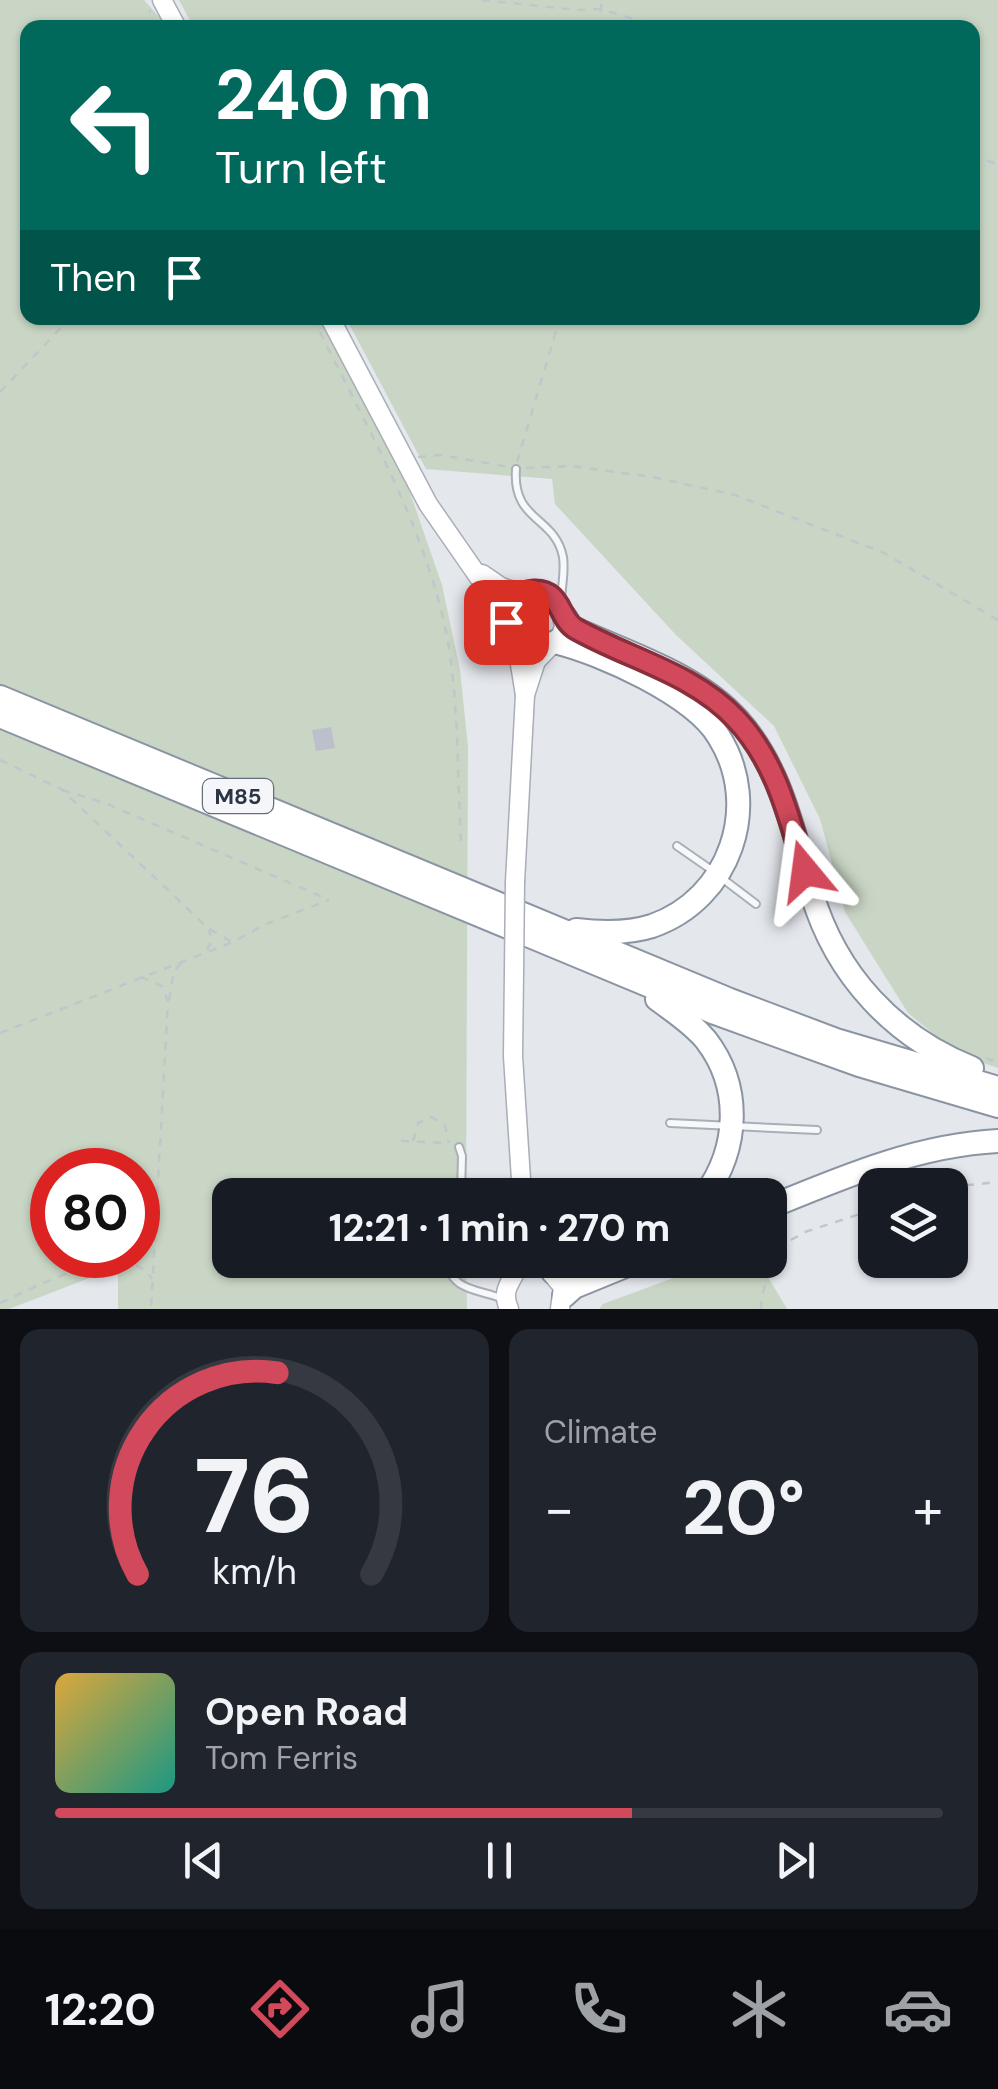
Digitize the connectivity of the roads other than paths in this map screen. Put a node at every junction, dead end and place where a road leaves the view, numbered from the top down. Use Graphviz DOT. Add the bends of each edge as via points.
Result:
graph roads {
  1 [pos="334,325"];
  2 [pos="516,468"];
  3 [pos="476,570"];
  4 [pos="564,570"];
  5 [pos="522,594"];
  6 [pos="557,605"];
  7 [pos="509,630"];
  8 [pos="550,645"];
  9 [pos="525,695"];
  10 [pos="0,696"];
  11 [pos="0,716"];
  12 [pos="676,846"];
  13 [pos="718,875"];
  14 [pos="756,904"];
  15 [pos="548,926"];
  16 [pos="626,976"];
  17 [pos="998,1079"];
  18 [pos="998,1088"];
  19 [pos="998,1106"];
  20 [pos="670,1123"];
  21 [pos="732,1126"];
  22 [pos="817,1130"];
  23 [pos="998,1140"];
  24 [pos="459,1147"];
  25 [pos="461,1178"];
  26 [pos="521,1178"];
  27 [pos="714,1178"];
  28 [pos="787,1200"];
  29 [pos="452,1278"];
  30 [pos="556,1278"];
  31 [pos="596,1278"];
  32 [pos="512,1285"];
  33 [pos="482,1292"];
  34 [pos="562,1303"];
  1 -- 3 [label="main road" via="428,504"];
  2 -- 4 [label="lane" via="516,495 552,534"];
  3 -- 5 [label="main road"];
  3 -- 7 [label="main road"];
  4 -- 6 [label="lane"];
  4 -- 6 [label="lane"];
  5 -- 6 [label="main road" via="534,591"];
  5 -- 7 [label="main road" via="510,606"];
  6 -- 8 [label="main road" via="564,626"];
  6 -- 17 [label="highway" via="571,627 677,676 736,718 777,780 814,900 866,996 922,1044"];
  7 -- 8 [label="main road" via="527,649"];
  7 -- 9 [label="main road"];
  8 -- 9 [label="main road" via="536,661"];
  8 -- 13 [label="highway" via="576,648 656,684 700,713 718,734 735,774 740,817"];
  9 -- 26 [label="main road, bridge" via="514,971"];
  10 -- 15 [label="highway, M85"];
  11 -- 16 [label="highway, M85"];
  12 -- 13 [label="lane"];
  13 -- 14 [label="lane"];
  13 -- 15 [label="highway" via="687,908 650,926 598,932"];
  15 -- 18 [label="highway, M85" via="836,1040"];
  16 -- 19 [label="highway, M85" via="815,1050"];
  16 -- 21 [label="highway" via="704,1038 726,1076"];
  20 -- 21 [label="lane"];
  21 -- 22 [label="lane"];
  21 -- 27 [label="highway"];
  23 -- 28 [label="highway" via="928,1150"];
  24 -- 25 [label="lane"];
  29 -- 33 [label="lane"];
  30 -- 34 [label="main road"];
  31 -- 34 [label="highway" via="574,1287"];
  32 -- 33 [label="lane"];
  32 -- 33 [label="lane" via="498,1296"];
}
